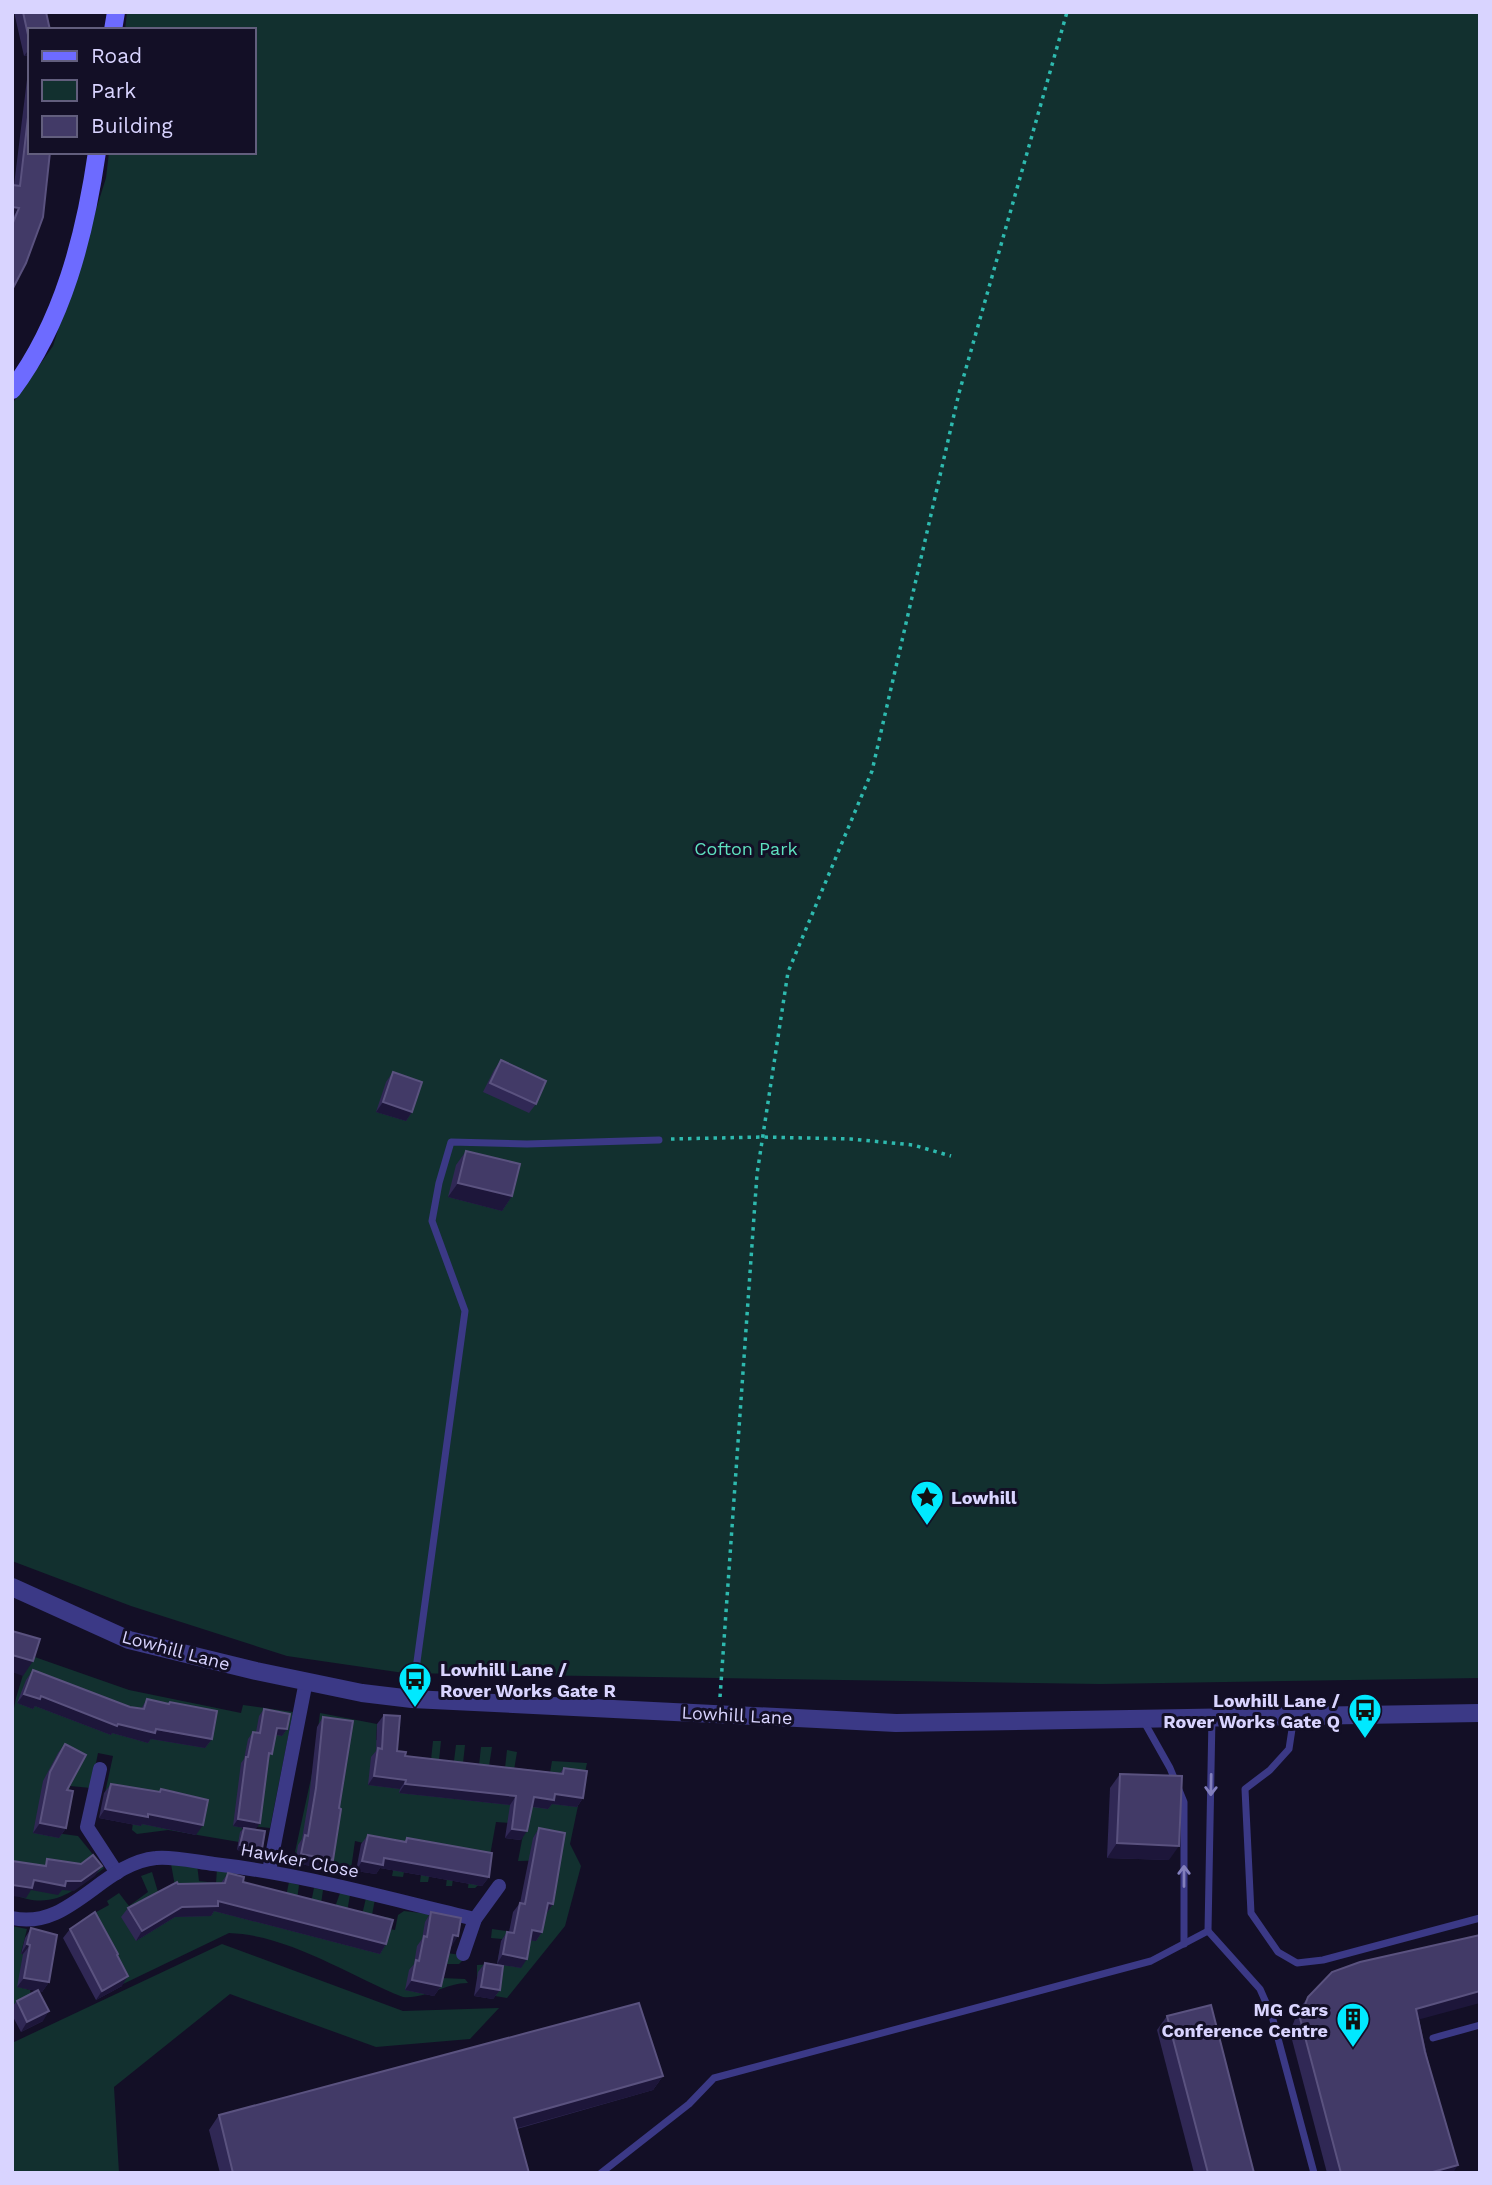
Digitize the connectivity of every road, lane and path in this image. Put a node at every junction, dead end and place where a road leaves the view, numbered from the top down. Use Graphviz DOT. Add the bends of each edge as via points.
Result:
graph roads {
  1 [pos="1067,12"];
  2 [pos="97,154"];
  3 [pos="12,390"];
  4 [pos="762,1137"];
  5 [pos="659,1140"];
  6 [pos="951,1156"];
  7 [pos="12,1587"];
  8 [pos="306,1681"];
  9 [pos="412,1699"];
  10 [pos="1480,1713"];
  11 [pos="719,1714"];
  12 [pos="1295,1715"];
  13 [pos="1212,1717"];
  14 [pos="1142,1718"];
  15 [pos="100,1769"];
  16 [pos="269,1871"];
  17 [pos="117,1873"];
  18 [pos="499,1886"];
  19 [pos="12,1918"];
  20 [pos="1480,1918"];
  21 [pos="475,1919"];
  22 [pos="1208,1931"];
  23 [pos="1184,1944"];
  24 [pos="463,1954"];
  25 [pos="1480,2025"];
  26 [pos="1433,2038"];
  27 [pos="601,2173"];
  28 [pos="1314,2173"];
  1 -- 4 [label="path" via="959,393 872,771 788,972"];
  2 -- 3 [label="main road" via="88,214 68,279 40,343"];
  4 -- 5 [label="path"];
  4 -- 6 [label="path" via="913,1145"];
  4 -- 11 [label="path"];
  5 -- 9 [label="lane" via="451,1142 432,1221 465,1311"];
  7 -- 8 [label="street, Lowhill Lane" via="129,1640"];
  8 -- 9 [label="street, Lowhill Lane"];
  8 -- 16 [label="street"];
  9 -- 11 [label="street, Lowhill Lane"];
  10 -- 12 [label="street, Lowhill Lane"];
  11 -- 14 [label="street, Lowhill Lane" via="896,1723"];
  12 -- 13 [label="street, Lowhill Lane"];
  12 -- 20 [label="lane" via="1289,1748 1245,1789 1251,1913 1278,1952 1297,1963 1323,1960"];
  13 -- 14 [label="street, Lowhill Lane"];
  13 -- 22 [label="lane, one-way"];
  23 -- 14 [label="lane, one-way" via="1184,1802"];
  15 -- 17 [label="street" via="87,1827"];
  16 -- 17 [label="street, Hawker Close" via="156,1857"];
  16 -- 21 [label="street, Hawker Close"];
  17 -- 19 [label="street, Hawker Close" via="55,1915"];
  18 -- 21 [label="street"];
  21 -- 24 [label="street"];
  22 -- 23 [label="lane"];
  22 -- 28 [label="lane" via="1260,1989 1272,2016"];
  23 -- 27 [label="lane" via="1151,1961 714,2078 689,2104"];
  25 -- 26 [label="lane"];
}
